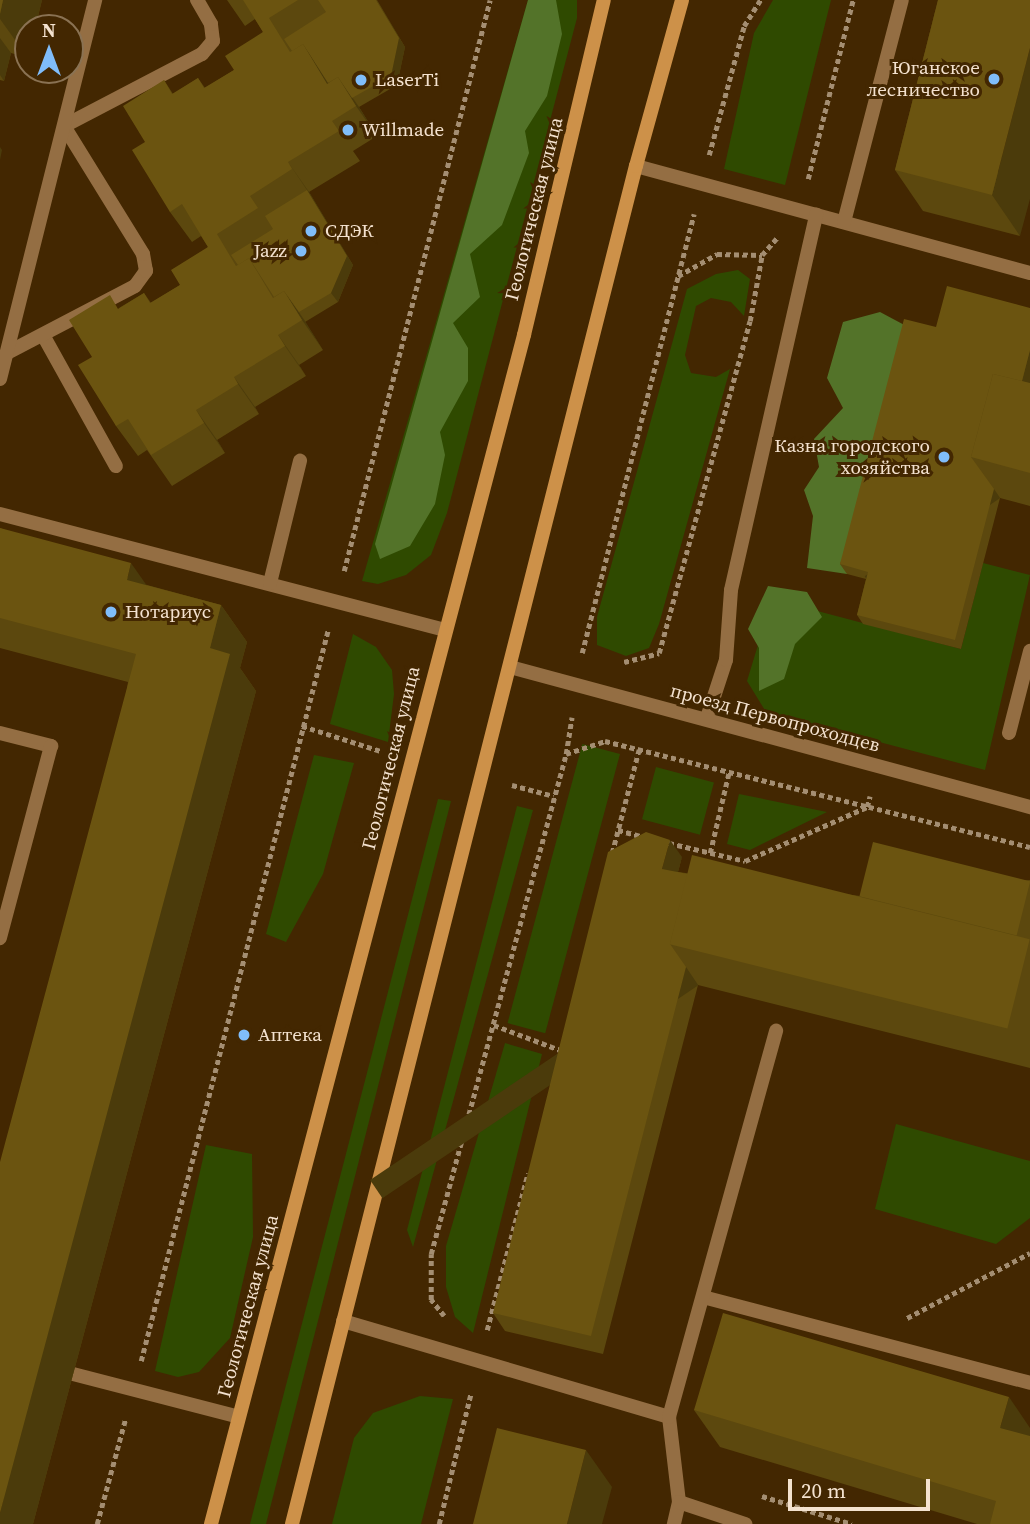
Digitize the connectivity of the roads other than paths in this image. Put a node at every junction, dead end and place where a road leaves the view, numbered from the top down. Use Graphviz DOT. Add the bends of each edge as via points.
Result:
graph roads {
  1 [pos="95,0"];
  2 [pos="197,0"];
  3 [pos="604,0"];
  4 [pos="682,0"];
  5 [pos="901,0"];
  6 [pos="64,126"];
  7 [pos="636,166"];
  8 [pos="816,215"];
  9 [pos="844,222"];
  10 [pos="1030,273"];
  11 [pos="43,335"];
  12 [pos="7,353"];
  13 [pos="0,379"];
  14 [pos="300,461"];
  15 [pos="116,466"];
  16 [pos="0,514"];
  17 [pos="270,583"];
  18 [pos="443,629"];
  19 [pos="1030,651"];
  20 [pos="510,667"];
  21 [pos="707,718"];
  22 [pos="0,733"];
  23 [pos="1009,733"];
  24 [pos="1030,807"];
  25 [pos="0,938"];
  26 [pos="776,1031"];
  27 [pos="703,1297"];
  28 [pos="344,1321"];
  29 [pos="73,1374"];
  30 [pos="1030,1383"];
  31 [pos="239,1418"];
  32 [pos="669,1418"];
  33 [pos="679,1503"];
  34 [pos="211,1524"];
  35 [pos="292,1524"];
  36 [pos="674,1524"];
  37 [pos="745,1524"];
  1 -- 6 [label="street"];
  2 -- 6 [label="street" via="211,24 213,41 202,54"];
  3 -- 18 [label="main road, Геологическая улица" via="524,335"];
  4 -- 7 [label="main road"];
  5 -- 9 [label="street"];
  6 -- 11 [label="street" via="142,254 146,271 135,286"];
  6 -- 12 [label="street"];
  7 -- 8 [label="street"];
  7 -- 20 [label="main road"];
  8 -- 9 [label="street"];
  8 -- 21 [label="street" via="731,590 726,660"];
  9 -- 10 [label="street"];
  11 -- 12 [label="street"];
  11 -- 15 [label="street"];
  12 -- 13 [label="street"];
  14 -- 17 [label="street"];
  16 -- 17 [label="street"];
  17 -- 18 [label="street"];
  18 -- 31 [label="main road, Геологическая улица"];
  19 -- 23 [label="street"];
  20 -- 21 [label="street, проезд Первопроходцев"];
  20 -- 28 [label="main road"];
  21 -- 24 [label="street, проезд Первопроходцев"];
  22 -- 25 [label="street" via="51,746"];
  26 -- 27 [label="street"];
  27 -- 30 [label="street"];
  27 -- 32 [label="street"];
  28 -- 32 [label="street"];
  28 -- 35 [label="main road"];
  29 -- 31 [label="street"];
  31 -- 34 [label="main road, Геологическая улица"];
  32 -- 33 [label="street"];
  33 -- 36 [label="street"];
  33 -- 37 [label="street"];
}
